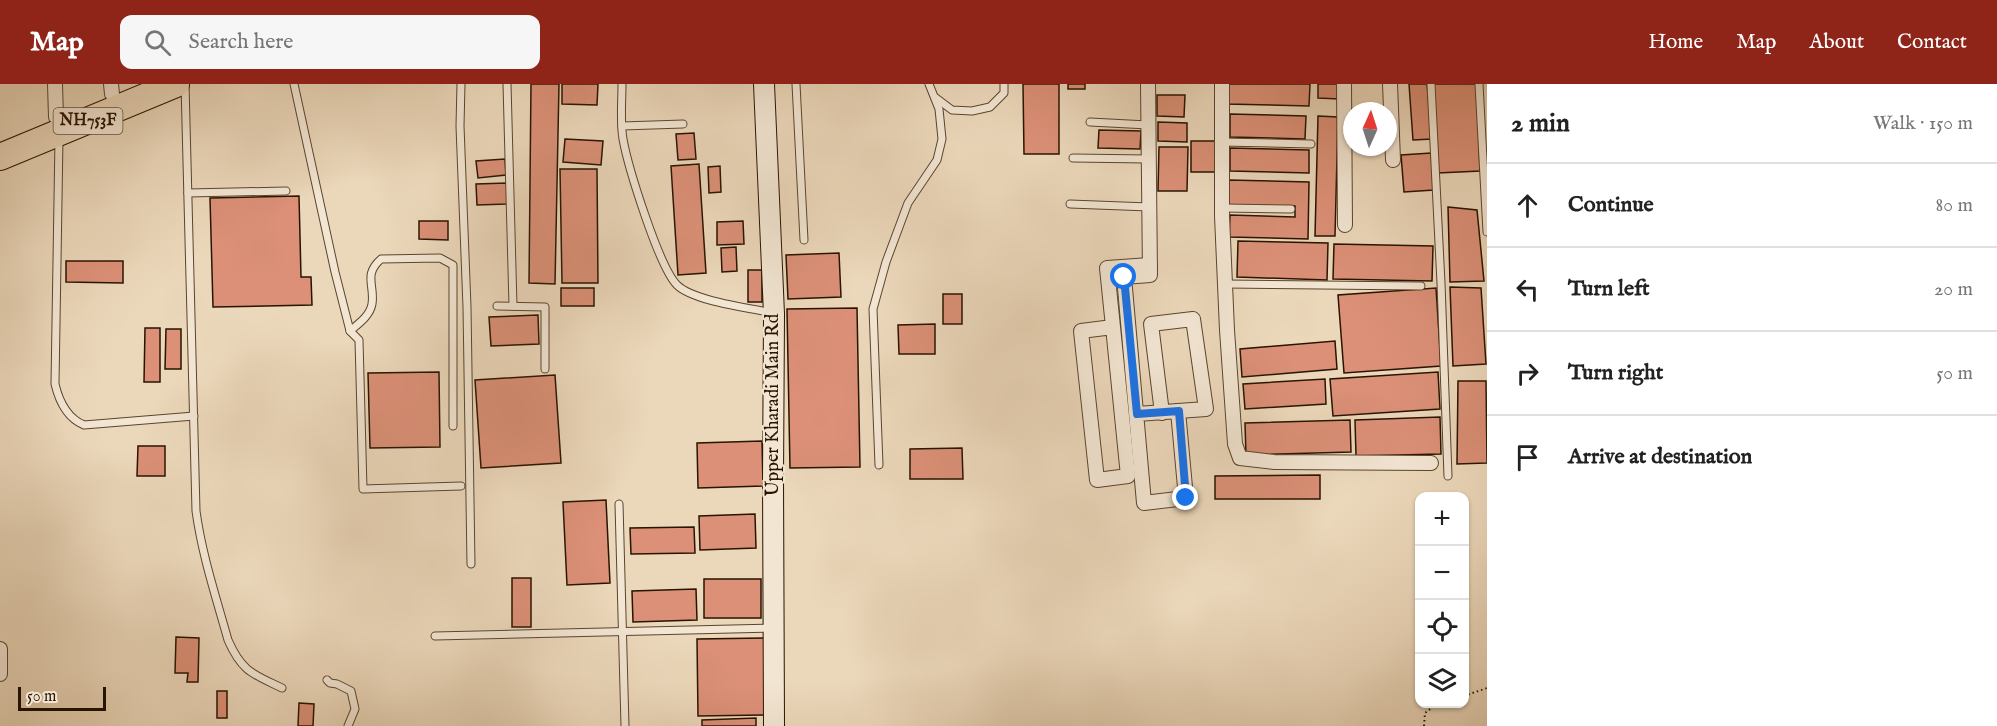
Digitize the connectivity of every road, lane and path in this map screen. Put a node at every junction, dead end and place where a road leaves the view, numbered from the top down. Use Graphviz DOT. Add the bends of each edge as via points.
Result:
graph roads {
  1 [pos="55,84"];
  2 [pos="176,84"];
  3 [pos="185,84"];
  4 [pos="294,84"];
  5 [pos="461,84"];
  6 [pos="507,84"];
  7 [pos="622,84"];
  8 [pos="764,84"];
  9 [pos="796,84"];
  10 [pos="929,84"];
  11 [pos="1004,84"];
  12 [pos="1148,84"];
  13 [pos="1222,84"];
  14 [pos="1344,84"];
  15 [pos="1390,84"];
  16 [pos="1431,84"];
  17 [pos="1479,84"];
  18 [pos="119,87"];
  19 [pos="935,98"];
  20 [pos="1090,122"];
  21 [pos="683,124"];
  22 [pos="57,125"];
  23 [pos="1148,125"];
  24 [pos="622,126"];
  25 [pos="0,139"];
  26 [pos="1222,142"];
  27 [pos="1311,144"];
  28 [pos="0,158"];
  29 [pos="1073,158"];
  30 [pos="1148,159"];
  31 [pos="1393,160"];
  32 [pos="286,191"];
  33 [pos="188,193"];
  34 [pos="1070,204"];
  35 [pos="1149,207"];
  36 [pos="1222,208"];
  37 [pos="1291,209"];
  38 [pos="1345,225"];
  39 [pos="1487,232"];
  40 [pos="804,240"];
  41 [pos="1150,265"];
  42 [pos="1225,284"];
  43 [pos="1420,286"];
  44 [pos="497,306"];
  45 [pos="513,306"];
  46 [pos="774,314"];
  47 [pos="1113,327"];
  48 [pos="350,331"];
  49 [pos="545,369"];
  50 [pos="1179,411"];
  51 [pos="1162,413"];
  52 [pos="1137,414"];
  53 [pos="194,416"];
  54 [pos="453,426"];
  55 [pos="1431,464"];
  56 [pos="879,465"];
  57 [pos="1448,476"];
  58 [pos="461,486"];
  59 [pos="619,504"];
  60 [pos="471,564"];
  61 [pos="774,628"];
  62 [pos="624,632"];
  63 [pos="435,636"];
  64 [pos="0,649"];
  65 [pos="0,674"];
  66 [pos="327,680"];
  67 [pos="282,688"];
  68 [pos="1487,688"];
  69 [pos="1469,694"];
  70 [pos="1432,708"];
  71 [pos="348,726"];
  72 [pos="625,726"];
  73 [pos="774,726"];
  74 [pos="1424,726"];
  1 -- 22 [label="street"];
  2 -- 22 [label="highway, NH753F"];
  3 -- 33 [label="lane"];
  4 -- 48 [label="lane"];
  5 -- 60 [label="lane"];
  6 -- 45 [label="lane"];
  7 -- 24 [label="lane"];
  8 -- 46 [label="street, Upper Kharadi Main Rd"];
  9 -- 40 [label="lane"];
  10 -- 19 [label="lane"];
  11 -- 19 [label="lane" via="1004,93 990,107 972,111 952,110"];
  12 -- 23 [label="street"];
  13 -- 26 [label="street"];
  14 -- 38 [label="street"];
  15 -- 31 [label="street"];
  16 -- 57 [label="lane"];
  17 -- 39 [label="lane"];
  18 -- 22 [label="highway, NH753F"];
  19 -- 56 [label="lane" via="942,139 937,160 908,203 873,309"];
  20 -- 23 [label="lane"];
  21 -- 24 [label="lane"];
  22 -- 25 [label="highway, NH753F"];
  22 -- 28 [label="highway, NH753F"];
  22 -- 53 [label="lane" via="55,384 59,400 76,422 84,425"];
  23 -- 30 [label="street"];
  24 -- 46 [label="lane" via="628,158 660,255 677,286 709,300"];
  26 -- 27 [label="lane"];
  26 -- 36 [label="street"];
  29 -- 30 [label="lane"];
  30 -- 35 [label="street"];
  32 -- 33 [label="lane"];
  33 -- 53 [label="lane"];
  34 -- 35 [label="lane"];
  35 -- 41 [label="street"];
  36 -- 37 [label="lane"];
  36 -- 42 [label="street"];
  41 -- 47 [label="street" via="1107,268"];
  41 -- 52 [label="street" via="1150,275 1124,277"];
  42 -- 43 [label="lane"];
  42 -- 55 [label="street" via="1235,444 1240,458"];
  44 -- 45 [label="lane"];
  45 -- 49 [label="lane" via="545,307"];
  46 -- 61 [label="street, Upper Kharadi Main Rd"];
  47 -- 47 [label="street" via="1082,331 1097,480 1128,476"];
  48 -- 54 [label="lane" via="365,318 372,305 370,280 373,266 381,259 440,258 453,265"];
  48 -- 58 [label="lane" via="359,340 363,489"];
  50 -- 51 [label="street"];
  50 -- 51 [label="street" via="1206,409 1193,319 1151,324"];
  50 -- 52 [label="street" via="1186,498 1144,503"];
  51 -- 52 [label="street"];
  53 -- 67 [label="lane" via="196,511 202,548 228,640 242,666"];
  59 -- 62 [label="lane"];
  61 -- 62 [label="lane"];
  61 -- 73 [label="street, Upper Kharadi Main Rd"];
  62 -- 63 [label="lane"];
  62 -- 72 [label="lane"];
  64 -- 65 [label="street"];
  66 -- 71 [label="lane" via="351,692 355,709"];
  68 -- 69 [label="path"];
  70 -- 74 [label="path" via="1425,713"];
}
